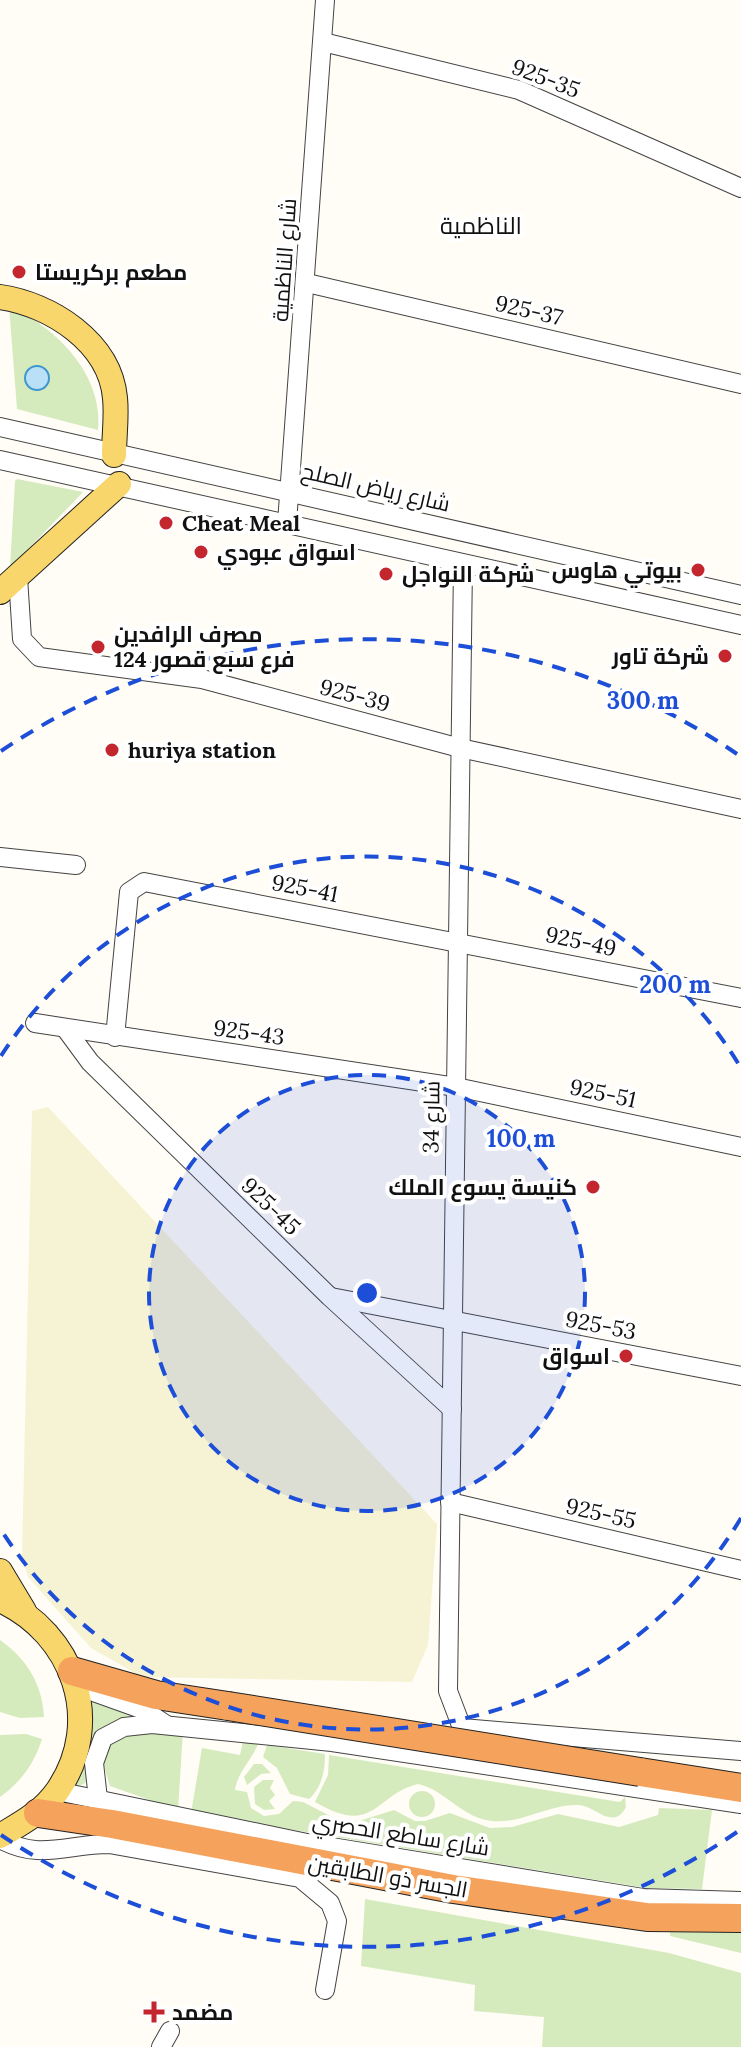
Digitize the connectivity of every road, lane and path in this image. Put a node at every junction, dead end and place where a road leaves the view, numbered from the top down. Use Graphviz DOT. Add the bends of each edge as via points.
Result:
graph roads {
  1 [pos="325,0"];
  2 [pos="323,42"];
  3 [pos="741,188"];
  4 [pos="307,283"];
  5 [pos="0,297"];
  6 [pos="741,384"];
  7 [pos="0,427"];
  8 [pos="114,455"];
  9 [pos="0,460"];
  10 [pos="119,484"];
  11 [pos="290,492"];
  12 [pos="287,523"];
  13 [pos="463,565"];
  14 [pos="9,585"];
  15 [pos="741,595"];
  16 [pos="741,625"];
  17 [pos="460,748"];
  18 [pos="741,809"];
  19 [pos="0,857"];
  20 [pos="76,865"];
  21 [pos="458,941"];
  22 [pos="741,998"];
  23 [pos="35,1023"];
  24 [pos="65,1028"];
  25 [pos="115,1037"];
  26 [pos="456,1087"];
  27 [pos="741,1147"];
  28 [pos="330,1297"];
  29 [pos="453,1321"];
  30 [pos="741,1376"];
  31 [pos="452,1409"];
  32 [pos="450,1502"];
  33 [pos="741,1570"];
  34 [pos="0,1571"];
  35 [pos="0,1600"];
  36 [pos="24,1611"];
  37 [pos="74,1678"];
  38 [pos="165,1724"];
  39 [pos="462,1728"];
  40 [pos="741,1751"];
  41 [pos="463,1762"];
  42 [pos="741,1788"];
  43 [pos="57,1791"];
  44 [pos="98,1799"];
  45 [pos="741,1804"];
  46 [pos="38,1813"];
  47 [pos="0,1838"];
  48 [pos="741,1901"];
  49 [pos="741,1918"];
  50 [pos="325,1990"];
  1 -- 2 [label="street, شارع الناظمية"];
  2 -- 3 [label="street, 925-35" via="519,90"];
  2 -- 4 [label="street, شارع الناظمية"];
  4 -- 6 [label="street, 925-37"];
  4 -- 11 [label="street, شارع الناظمية"];
  5 -- 8 [label="main road" via="23,300 56,315 96,353 115,396"];
  7 -- 8 [label="street, شارع رياض الصلح"];
  8 -- 11 [label="street, شارع رياض الصلح"];
  9 -- 10 [label="street"];
  10 -- 12 [label="street"];
  10 -- 14 [label="main road"];
  11 -- 12 [label="street, شارع الناظمية"];
  11 -- 15 [label="street, شارع رياض الصلح"];
  12 -- 13 [label="street"];
  13 -- 16 [label="street"];
  13 -- 17 [label="street, شارع 34"];
  14 -- 17 [label="street, 925-39" via="22,639 39,657 202,679"];
  17 -- 18 [label="street, 925-39"];
  17 -- 21 [label="street, شارع 34"];
  19 -- 20 [label="street"];
  21 -- 22 [label="street, 925-49"];
  21 -- 25 [label="street, 925-41" via="144,882 129,892"];
  21 -- 26 [label="street, شارع 34"];
  23 -- 24 [label="street, 925-43"];
  24 -- 25 [label="street, 925-43"];
  24 -- 28 [label="street, 925-45" via="90,1062"];
  25 -- 26 [label="street, 925-43"];
  26 -- 27 [label="street, 925-51"];
  26 -- 29 [label="street, شارع 34"];
  28 -- 29 [label="street, 925-53"];
  28 -- 31 [label="street, 925-45"];
  29 -- 30 [label="street, 925-53"];
  29 -- 31 [label="street, شارع 34"];
  31 -- 32 [label="street, شارع 34"];
  32 -- 33 [label="street, 925-55"];
  32 -- 39 [label="street, شارع 34" via="448,1691"];
  34 -- 36 [label="main road"];
  35 -- 36 [label="main road"];
  36 -- 37 [label="main road" via="53,1637"];
  37 -- 38 [label="street"];
  37 -- 42 [label="highway, bridge"];
  37 -- 43 [label="main road" via="81,1713 78,1741"];
  38 -- 41 [label="street"];
  38 -- 44 [label="street" via="124,1727 103,1738 94,1763"];
  39 -- 40 [label="street"];
  39 -- 41 [label="street, شارع 34"];
  41 -- 45 [label="street"];
  43 -- 44 [label="street, شارع ساطع الحصري"];
  43 -- 46 [label="main road"];
  44 -- 48 [label="street, شارع ساطع الحصري" via="307,1843 643,1898"];
  46 -- 47 [label="main road"];
  46 -- 49 [label="highway, الجسر ذو الطابقين" via="453,1889 647,1917"];
  47 -- 50 [label="street" via="41,1853 109,1844 300,1878 330,1903 337,1921"];
}
